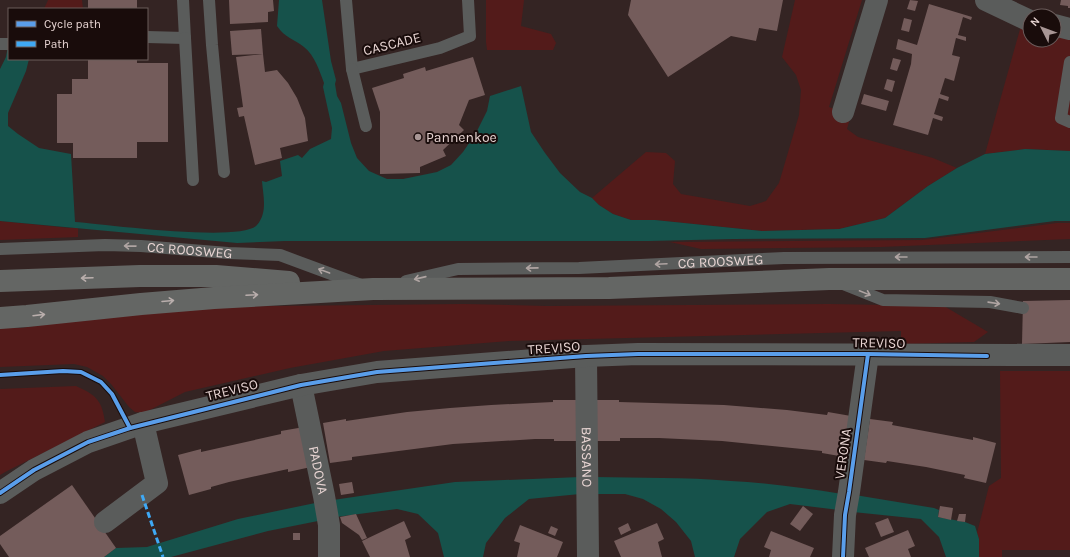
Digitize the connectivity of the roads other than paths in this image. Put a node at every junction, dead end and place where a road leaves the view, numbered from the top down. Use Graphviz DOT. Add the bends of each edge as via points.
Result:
graph roads {
  1 [pos="183,0"];
  2 [pos="209,0"];
  3 [pos="346,0"];
  4 [pos="468,0"];
  5 [pos="876,0"];
  6 [pos="986,0"];
  7 [pos="1022,17"];
  8 [pos="148,37"];
  9 [pos="185,38"];
  10 [pos="1070,62"];
  11 [pos="352,69"];
  12 [pos="843,112"];
  13 [pos="1070,122"];
  14 [pos="366,126"];
  15 [pos="224,172"];
  16 [pos="193,180"];
  17 [pos="0,249"];
  18 [pos="1070,257"];
  19 [pos="829,279"];
  20 [pos="1070,279"];
  21 [pos="0,281"];
  22 [pos="373,289"];
  23 [pos="1023,308"];
  24 [pos="0,318"];
  25 [pos="868,354"];
  26 [pos="586,356"];
  27 [pos="1070,356"];
  28 [pos="301,385"];
  29 [pos="143,423"];
  30 [pos="0,493"];
  31 [pos="105,522"];
  32 [pos="329,557"];
  33 [pos="588,557"];
  34 [pos="844,557"];
  1 -- 9 [label="lane"];
  2 -- 15 [label="lane"];
  3 -- 11 [label="lane, CASCADE"];
  4 -- 11 [label="lane, CASCADE" via="470,36 440,48"];
  5 -- 12 [label="street"];
  6 -- 7 [label="street"];
  8 -- 9 [label="lane"];
  9 -- 16 [label="lane"];
  10 -- 13 [label="lane" via="1061,118"];
  11 -- 14 [label="lane"];
  22 -- 17 [label="lane, CG ROOSWEG, one-way" via="280,255 105,245"];
  18 -- 22 [label="lane, CG ROOSWEG, one-way" via="784,258 579,268 458,269"];
  19 -- 20 [label="main road, CG ROOSWEG"];
  19 -- 22 [label="main road, CG ROOSWEG" via="609,288"];
  19 -- 23 [label="lane, one-way" via="883,300 990,302"];
  22 -- 21 [label="main road, CG ROOSWEG, one-way" via="216,276"];
  24 -- 22 [label="main road, CG ROOSWEG, one-way" via="134,304"];
  25 -- 26 [label="street, TREVISO"];
  25 -- 27 [label="street, TREVISO"];
  25 -- 34 [label="street, VERONA" via="845,515"];
  26 -- 28 [label="street, TREVISO" via="377,372"];
  26 -- 33 [label="street, BASSANO"];
  28 -- 29 [label="street, TREVISO"];
  28 -- 32 [label="street, PADOVA" via="329,525"];
  29 -- 30 [label="street, TREVISO" via="88,442 34,470"];
  29 -- 31 [label="street" via="156,483"];
}
